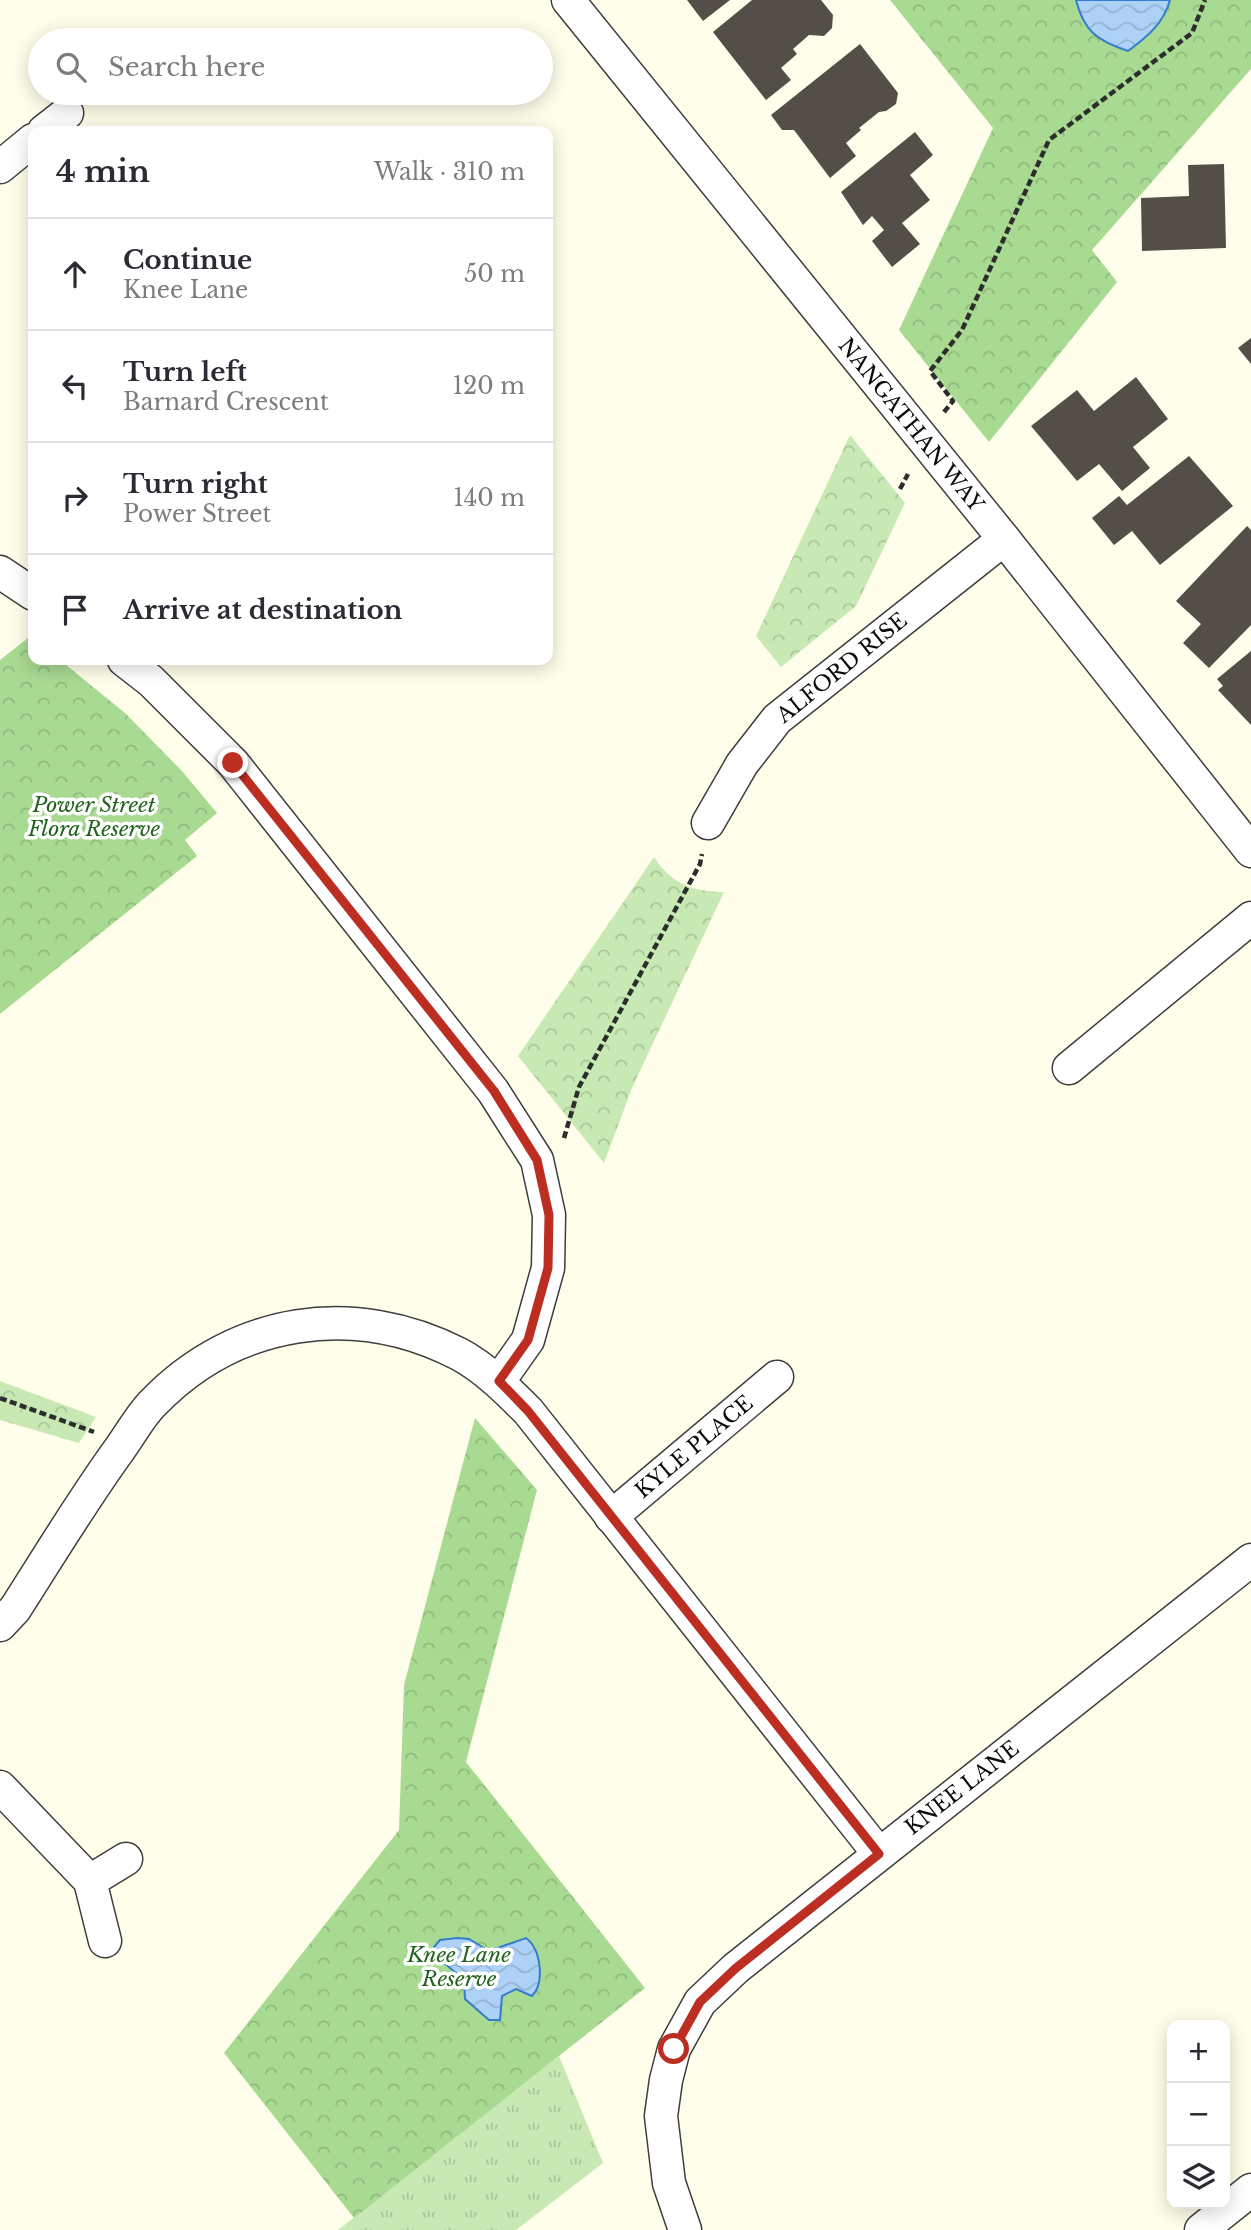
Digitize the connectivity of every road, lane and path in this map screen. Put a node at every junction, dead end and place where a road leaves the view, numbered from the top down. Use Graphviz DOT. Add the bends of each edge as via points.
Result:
graph roads {
  1 [pos="568,0"];
  2 [pos="1205,0"];
  3 [pos="28,144"];
  4 [pos="0,167"];
  5 [pos="926,445"];
  6 [pos="900,489"];
  7 [pos="1004,539"];
  8 [pos="0,572"];
  9 [pos="28,591"];
  10 [pos="130,665"];
  11 [pos="708,823"];
  12 [pos="1251,851"];
  13 [pos="1251,918"];
  14 [pos="1069,1068"];
  15 [pos="537,1160"];
  16 [pos="777,1377"];
  17 [pos="499,1381"];
  18 [pos="0,1398"];
  19 [pos="124,1443"];
  20 [pos="611,1517"];
  21 [pos="1251,1560"];
  22 [pos="0,1625"];
  23 [pos="0,1787"];
  24 [pos="879,1854"];
  25 [pos="126,1859"];
  26 [pos="90,1881"];
  27 [pos="105,1941"];
  28 [pos="1251,2190"];
  29 [pos="685,2230"];
  30 [pos="1201,2230"];
  1 -- 5 [label="street, NANGATHAN WAY"];
  2 -- 5 [label="path" via="1192,33 1049,140 967,320 930,371 953,401"];
  3 -- 4 [label="street"];
  5 -- 6 [label="path"];
  5 -- 7 [label="street, NANGATHAN WAY"];
  7 -- 11 [label="street, ALFORD RISE" via="776,719 742,764"];
  7 -- 12 [label="street, NANGATHAN WAY"];
  8 -- 9 [label="street"];
  10 -- 15 [label="street" via="233,763 494,1091"];
  11 -- 15 [label="path" via="700,864 579,1087 561,1147"];
  13 -- 14 [label="street"];
  15 -- 17 [label="street" via="549,1215 548,1268 528,1340"];
  16 -- 20 [label="street, KYLE PLACE"];
  17 -- 19 [label="street" via="460,1354 416,1337 353,1323 291,1325 239,1341 189,1370 151,1405"];
  17 -- 20 [label="street"];
  18 -- 19 [label="path"];
  19 -- 22 [label="street"];
  20 -- 24 [label="street"];
  21 -- 24 [label="street, KNEE LANE"];
  23 -- 26 [label="street"];
  24 -- 29 [label="street, KNEE LANE" via="709,1993 674,2049 660,2116 669,2183"];
  25 -- 26 [label="street"];
  26 -- 27 [label="street"];
  28 -- 30 [label="street"];
}
